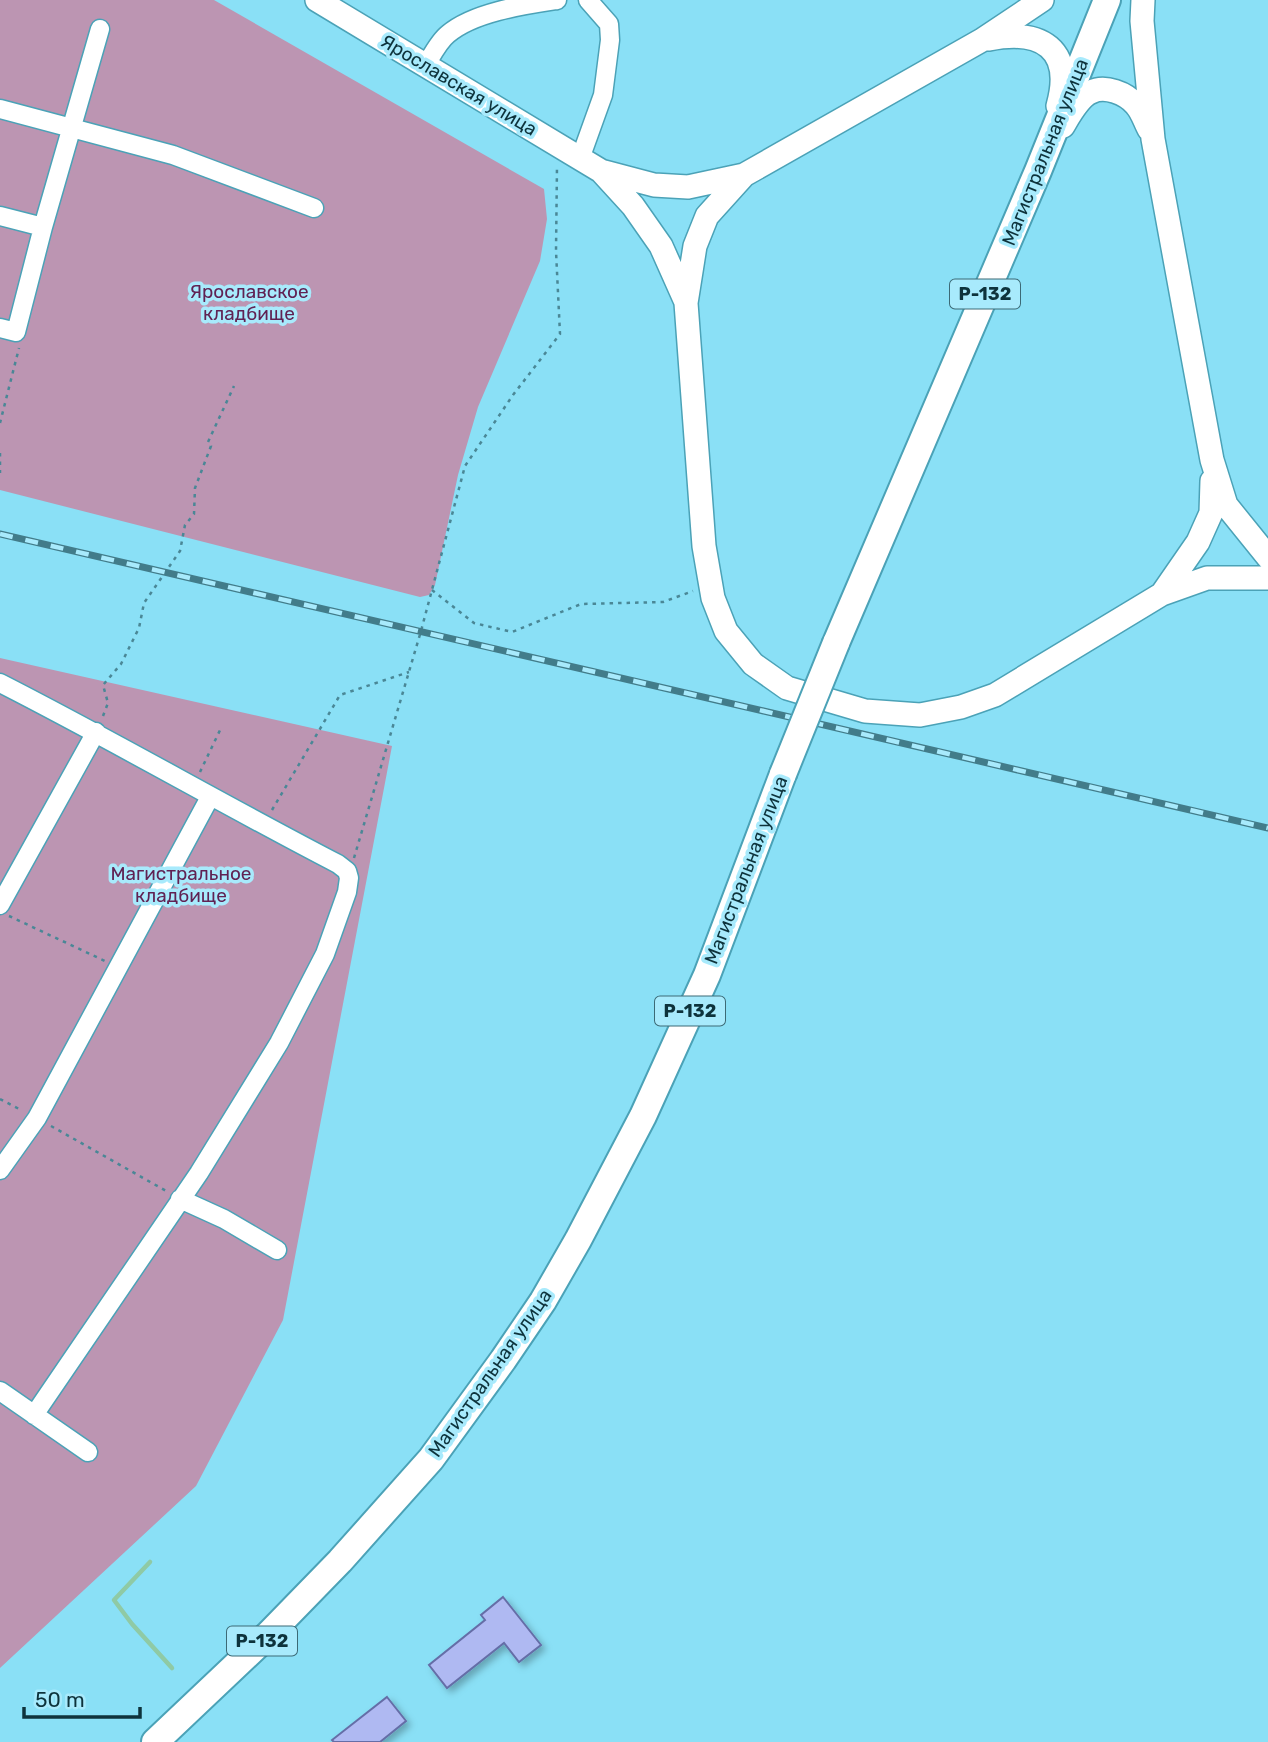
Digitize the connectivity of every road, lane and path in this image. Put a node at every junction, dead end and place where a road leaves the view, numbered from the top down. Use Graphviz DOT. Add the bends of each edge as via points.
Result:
graph roads {
  1 [pos="317,0"];
  2 [pos="557,0"];
  3 [pos="588,0"];
  4 [pos="1042,0"];
  5 [pos="1107,0"];
  6 [pos="1143,0"];
  7 [pos="100,29"];
  8 [pos="982,40"];
  9 [pos="425,65"];
  10 [pos="0,109"];
  11 [pos="72,127"];
  12 [pos="1153,139"];
  13 [pos="580,159"];
  14 [pos="557,166"];
  15 [pos="601,171"];
  16 [pos="1038,171"];
  17 [pos="744,175"];
  18 [pos="314,208"];
  19 [pos="0,216"];
  20 [pos="43,226"];
  21 [pos="686,303"];
  22 [pos="8,330"];
  23 [pos="234,386"];
  24 [pos="0,423"];
  25 [pos="0,453"];
  26 [pos="1212,460"];
  27 [pos="0,473"];
  28 [pos="1268,557"];
  29 [pos="1268,578"];
  30 [pos="432,590"];
  31 [pos="696,590"];
  32 [pos="1162,594"];
  33 [pos="409,672"];
  34 [pos="0,683"];
  35 [pos="222,726"];
  36 [pos="96,732"];
  37 [pos="193,787"];
  38 [pos="209,797"];
  39 [pos="264,825"];
  40 [pos="349,878"];
  41 [pos="0,905"];
  42 [pos="0,912"];
  43 [pos="119,967"];
  44 [pos="0,1099"];
  45 [pos="37,1118"];
  46 [pos="0,1170"];
  47 [pos="180,1199"];
  48 [pos="277,1250"];
  49 [pos="0,1391"];
  50 [pos="34,1415"];
  51 [pos="88,1452"];
  52 [pos="155,1742"];
  1 -- 9 [label="main road, Ярославская улица"];
  2 -- 9 [label="lane" via="515,7 463,24 446,35"];
  3 -- 13 [label="lane" via="609,24 610,40 603,95"];
  4 -- 8 [label="main road"];
  5 -- 16 [label="highway, Магистральная улица / Р-132"];
  6 -- 12 [label="main road"];
  7 -- 11 [label="lane"];
  8 -- 16 [label="main road" via="1024,35 1046,45 1059,63 1062,90"];
  8 -- 17 [label="main road"];
  9 -- 13 [label="main road, Ярославская улица"];
  10 -- 11 [label="lane"];
  11 -- 18 [label="lane" via="173,155"];
  11 -- 20 [label="lane"];
  12 -- 16 [label="main road" via="1137,105 1123,94 1090,92 1070,113"];
  12 -- 26 [label="main road"];
  13 -- 15 [label="main road, Ярославская улица"];
  14 -- 30 [label="path" via="560,334 466,466"];
  15 -- 17 [label="main road" via="654,185 688,187"];
  15 -- 21 [label="main road" via="661,246"];
  16 -- 52 [label="highway, Магистральная улица / Р-132, bridge" via="836,643 707,975 597,1206 542,1301 431,1459 268,1635"];
  17 -- 21 [label="main road" via="708,216 695,246"];
  19 -- 20 [label="lane"];
  20 -- 22 [label="lane"];
  21 -- 32 [label="main road" via="704,546 713,598 726,631 753,664 787,688 865,711 920,715 961,707 995,695"];
  22 -- 24 [label="path" via="20,344"];
  23 -- 36 [label="path" via="208,442 211,446 195,488 194,514 185,525 180,551 144,603 139,628 121,664 103,685 108,703"];
  25 -- 27 [label="path"];
  26 -- 28 [label="main road" via="1226,505"];
  26 -- 32 [label="main road" via="1211,513 1198,542"];
  29 -- 32 [label="main road" via="1207,578"];
  30 -- 31 [label="path" via="474,622 512,632 581,604 663,602"];
  30 -- 33 [label="path"];
  33 -- 39 [label="path" via="340,695"];
  33 -- 40 [label="path"];
  34 -- 36 [label="lane"];
  35 -- 37 [label="path"];
  36 -- 37 [label="lane"];
  36 -- 41 [label="lane"];
  37 -- 38 [label="lane"];
  38 -- 39 [label="lane"];
  38 -- 43 [label="lane"];
  39 -- 40 [label="lane" via="338,864"];
  40 -- 47 [label="lane" via="325,954 279,1044"];
  42 -- 43 [label="path"];
  43 -- 45 [label="lane"];
  44 -- 45 [label="path"];
  45 -- 46 [label="lane"];
  45 -- 47 [label="path"];
  47 -- 48 [label="lane"];
  47 -- 50 [label="lane"];
  49 -- 50 [label="lane"];
  50 -- 51 [label="lane"];
}
